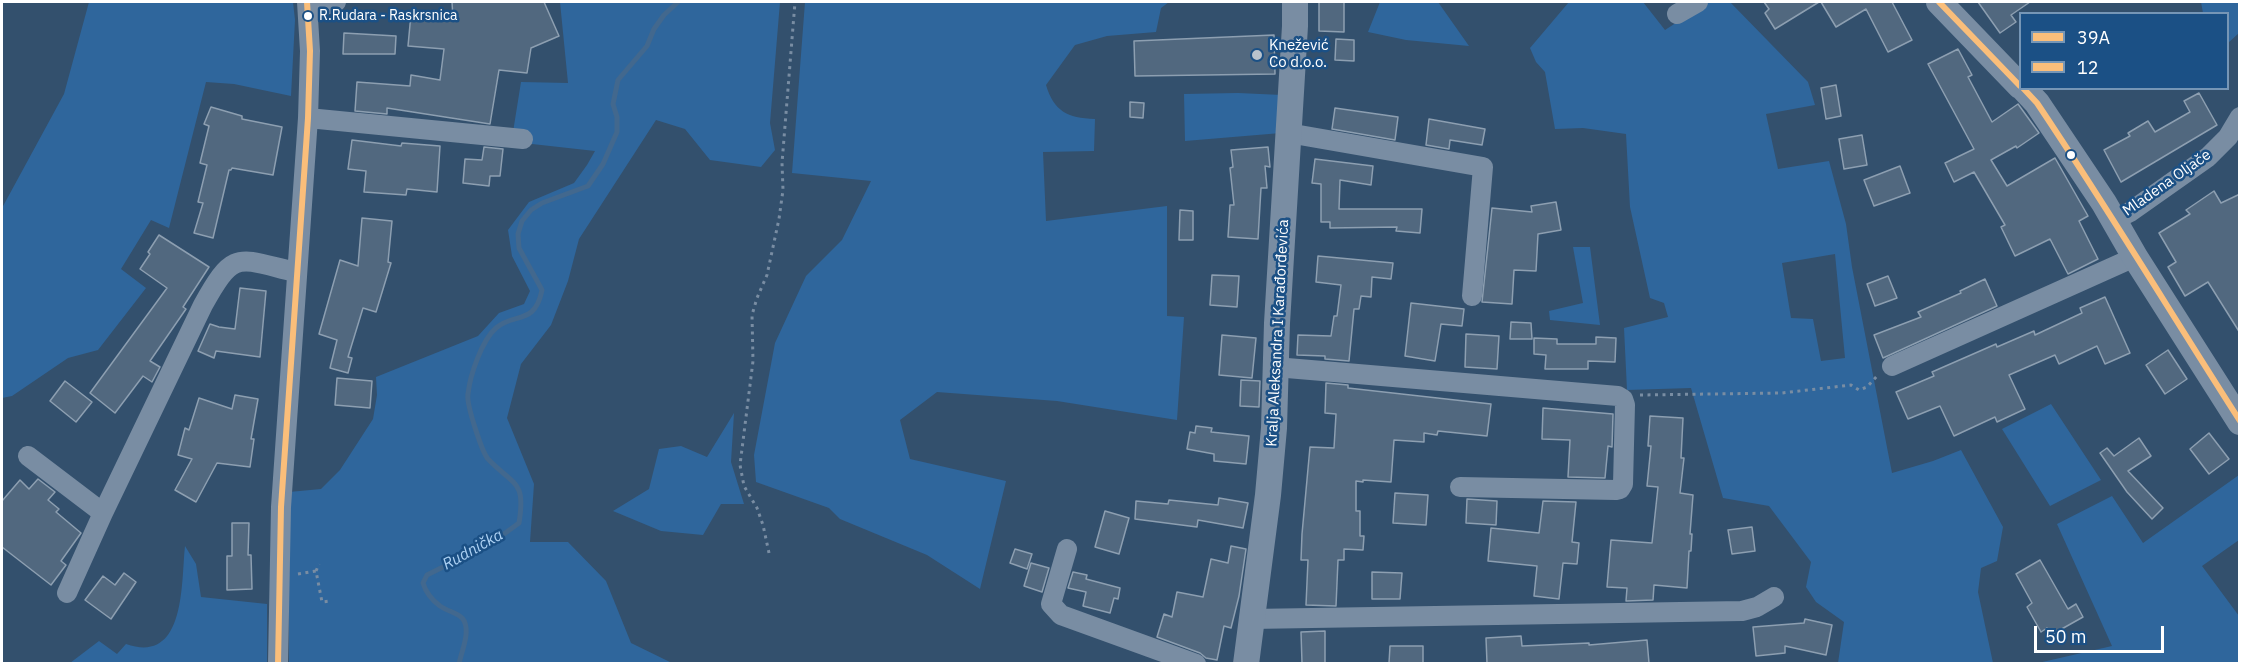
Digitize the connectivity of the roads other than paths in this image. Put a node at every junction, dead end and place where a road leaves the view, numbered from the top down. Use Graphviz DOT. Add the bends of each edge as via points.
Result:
graph roads {
  1 [pos="336,2"];
  2 [pos="1295,2"];
  3 [pos="1698,2"];
  4 [pos="1939,2"];
  5 [pos="308,6"];
  6 [pos="1677,14"];
  7 [pos="2019,84"];
  8 [pos="2025,90"];
  9 [pos="2240,117"];
  10 [pos="308,118"];
  11 [pos="1288,133"];
  12 [pos="523,139"];
  13 [pos="2114,220"];
  14 [pos="2135,257"];
  15 [pos="296,272"];
  16 [pos="1472,296"];
  17 [pos="1892,366"];
  18 [pos="1275,367"];
  19 [pos="2240,422"];
  20 [pos="28,456"];
  21 [pos="1460,487"];
  22 [pos="103,513"];
  23 [pos="1067,549"];
  24 [pos="67,593"];
  25 [pos="1774,597"];
  26 [pos="1251,619"];
  27 [pos="278,663"];
  28 [pos="1196,663"];
  29 [pos="1246,663"];
  1 -- 5 [label="street"];
  2 -- 11 [label="street, Kralja Aleksandra I Karađorđevića"];
  3 -- 6 [label="street"];
  4 -- 7 [label="street"];
  5 -- 10 [label="street"];
  8 -- 13 [label="street"];
  9 -- 13 [label="street, Mladena Oljače" via="2228,137 2208,157"];
  10 -- 12 [label="street"];
  10 -- 15 [label="street"];
  11 -- 16 [label="street" via="1483,167"];
  11 -- 18 [label="street, Kralja Aleksandra I Karađorđevića"];
  13 -- 14 [label="street"];
  14 -- 17 [label="street"];
  14 -- 19 [label="street"];
  15 -- 22 [label="street" via="242,261 219,276"];
  15 -- 27 [label="street" via="281,507"];
  18 -- 21 [label="street" via="1623,399 1620,489"];
  18 -- 26 [label="street, Kralja Aleksandra I Karađorđevića" via="1268,495"];
  20 -- 22 [label="street"];
  22 -- 24 [label="street"];
  23 -- 28 [label="street" via="1051,604 1056,612"];
  25 -- 26 [label="street" via="1742,611"];
  26 -- 29 [label="street, Kralja Aleksandra I Karađorđevića"];
}
